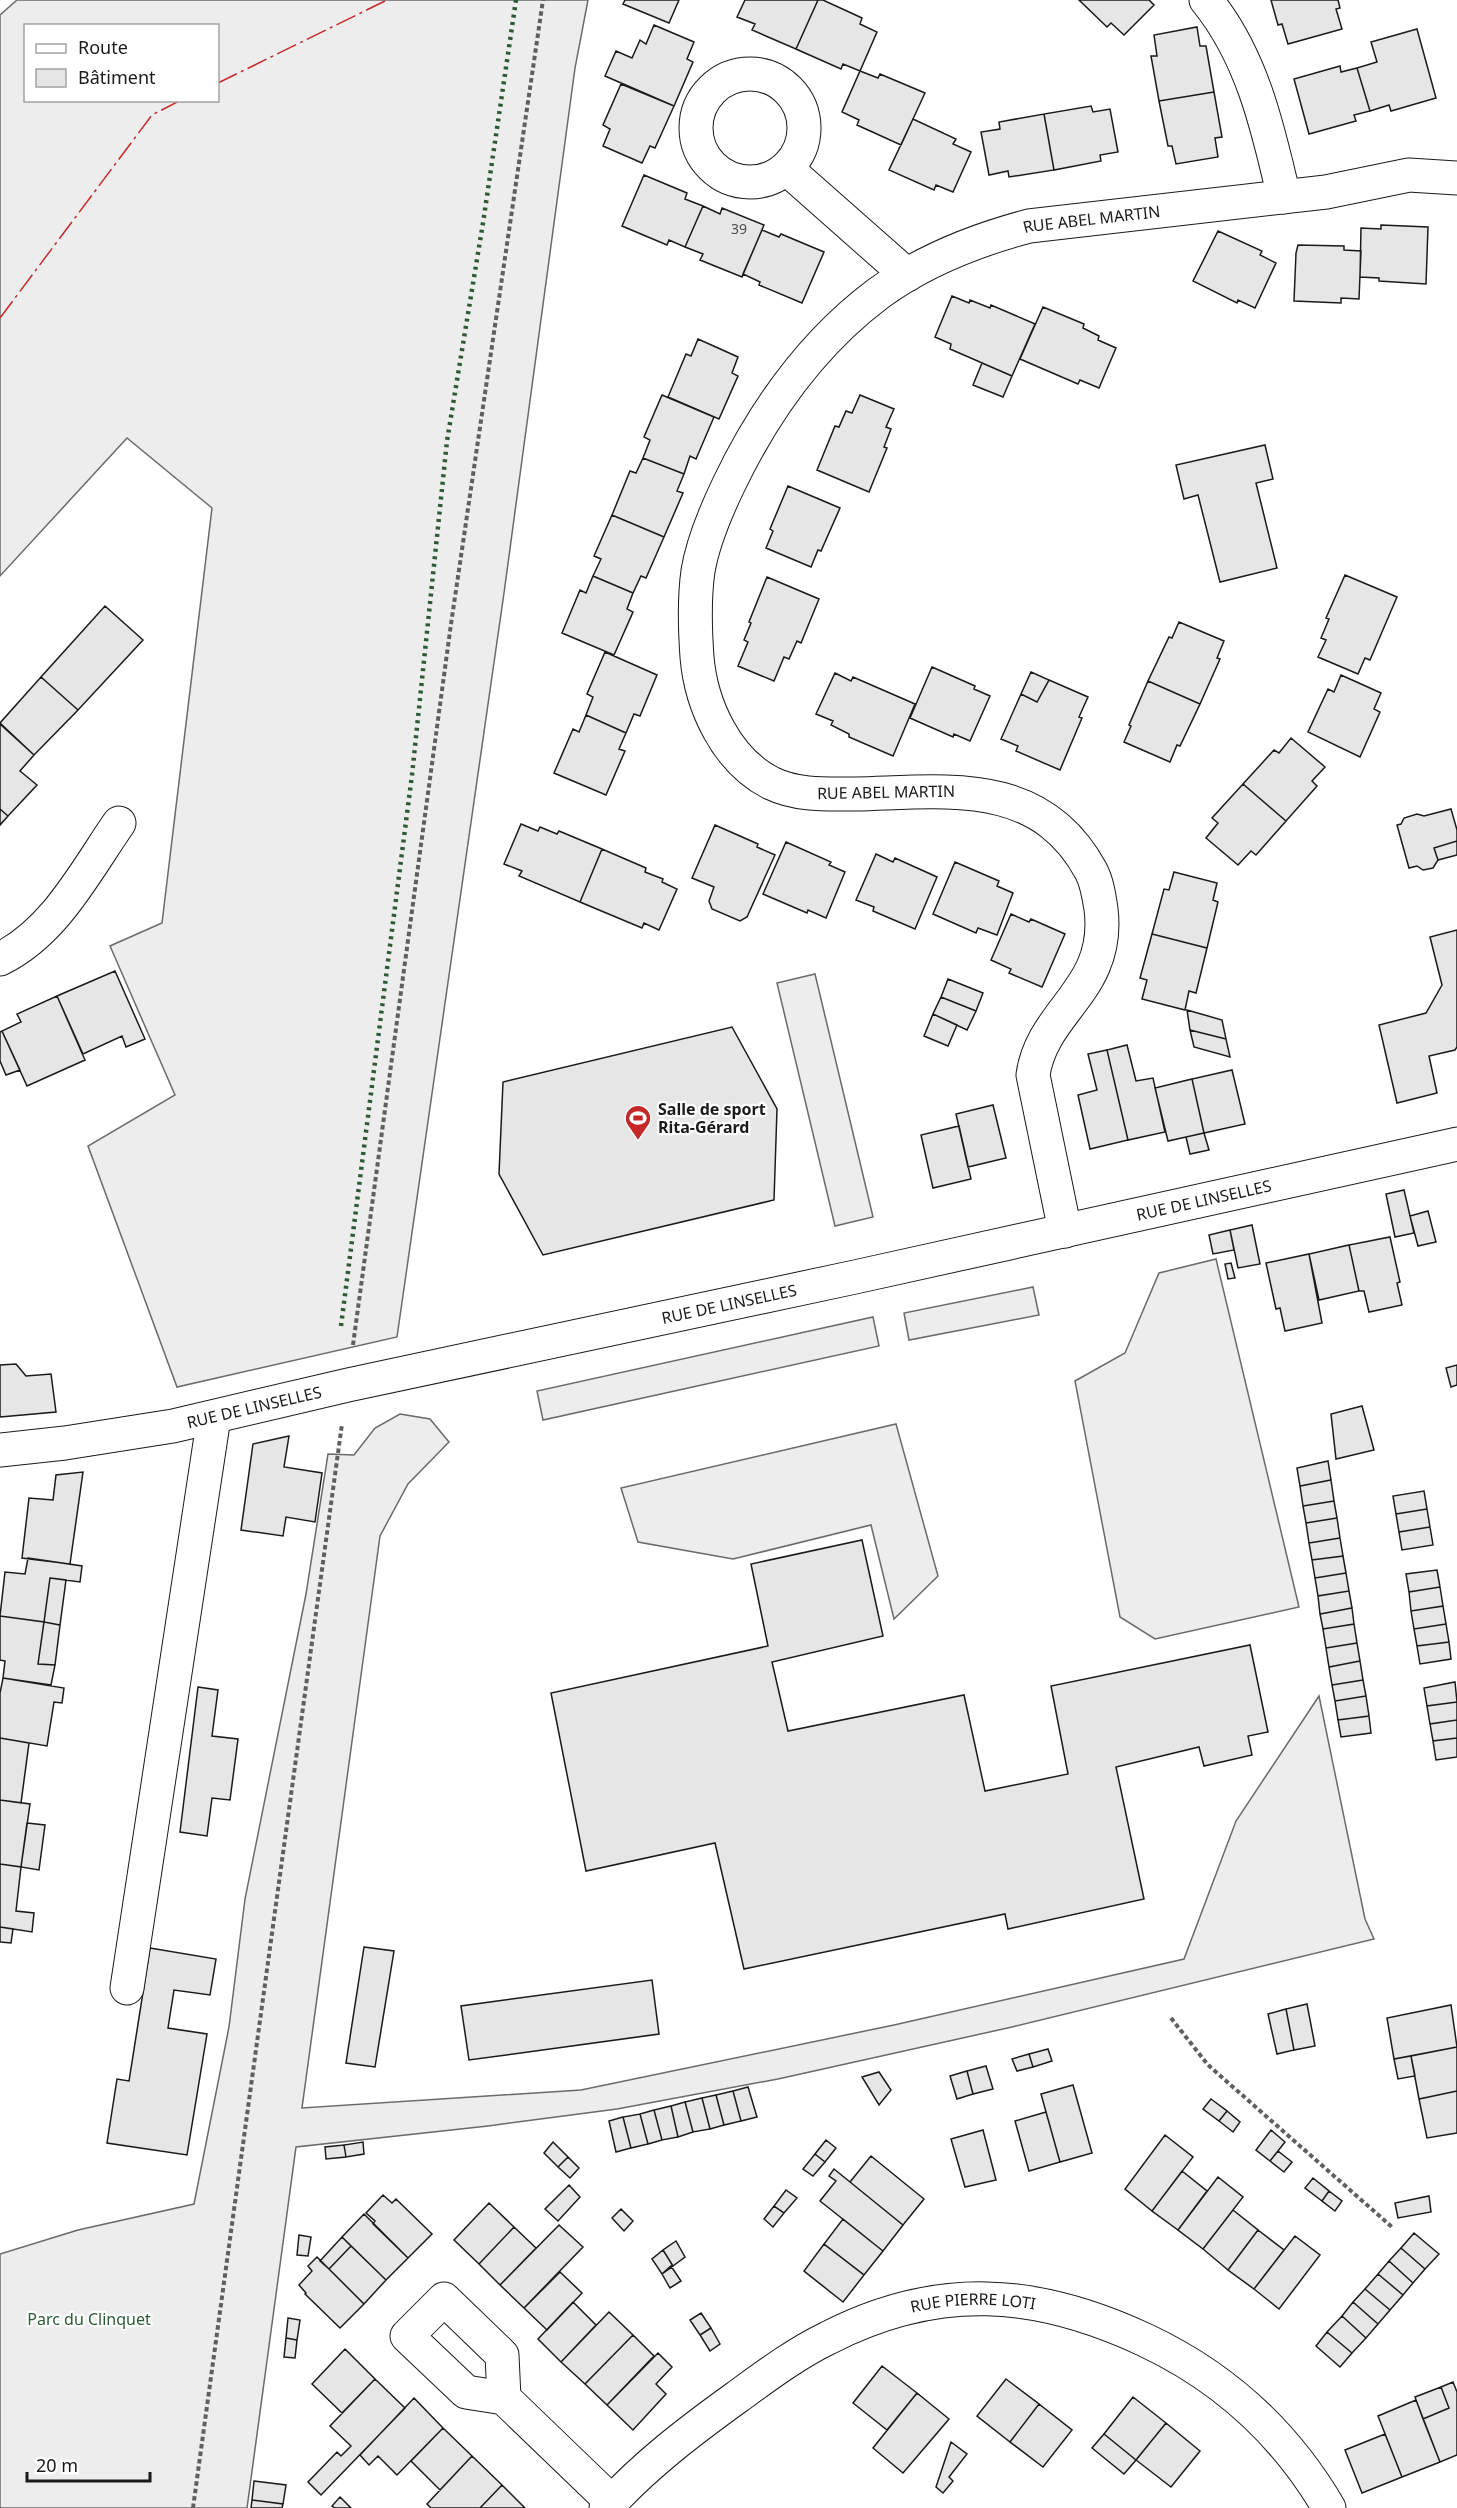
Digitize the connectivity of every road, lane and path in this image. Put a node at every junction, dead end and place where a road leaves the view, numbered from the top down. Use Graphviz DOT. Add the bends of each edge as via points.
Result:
graph roads {
  1 [pos="543,0"];
  2 [pos="1206,0"];
  3 [pos="787,169"];
  4 [pos="1457,178"];
  5 [pos="1284,197"];
  6 [pos="907,275"];
  7 [pos="119,823"];
  8 [pos="0,959"];
  9 [pos="1457,1144"];
  10 [pos="1065,1231"];
  11 [pos="348,1385"];
  12 [pos="214,1417"];
  13 [pos="0,1450"];
  14 [pos="127,1988"];
  15 [pos="1172,2018"];
  16 [pos="1392,2227"];
  17 [pos="504,2398"];
  18 [pos="609,2505"];
  19 [pos="193,2508"];
  20 [pos="1329,2508"];
  1 -- 11 [label="path" via="449,635"];
  2 -- 5 [label="street" via="1226,27 1257,93"];
  3 -- 6 [label="street"];
  4 -- 5 [label="street, RUE ABEL MARTIN" via="1409,175"];
  5 -- 6 [label="street, RUE ABEL MARTIN" via="1029,226 967,246"];
  6 -- 10 [label="street, RUE ABEL MARTIN" via="856,312 809,358 771,406 752,438 718,507 698,569 699,673 713,717 731,748 771,783 820,794 983,793 1031,810 1054,825 1076,848 1092,873 1099,898 1100,946 1080,991 1044,1040 1036,1057 1034,1076"];
  7 -- 8 [label="street" via="51,919 32,940"];
  9 -- 10 [label="street, RUE DE LINSELLES"];
  10 -- 11 [label="street, RUE DE LINSELLES"];
  11 -- 12 [label="street, RUE DE LINSELLES"];
  11 -- 19 [label="path"];
  12 -- 13 [label="street, RUE DE LINSELLES" via="114,1436"];
  12 -- 14 [label="street"];
  15 -- 16 [label="path" via="1208,2065"];
  17 -- 18 [label="street"];
  18 -- 20 [label="street, RUE PIERRE LOTI" via="681,2438 821,2341 932,2301 984,2298 1077,2315 1128,2332 1185,2360 1234,2394 1268,2426 1299,2461"];
}
